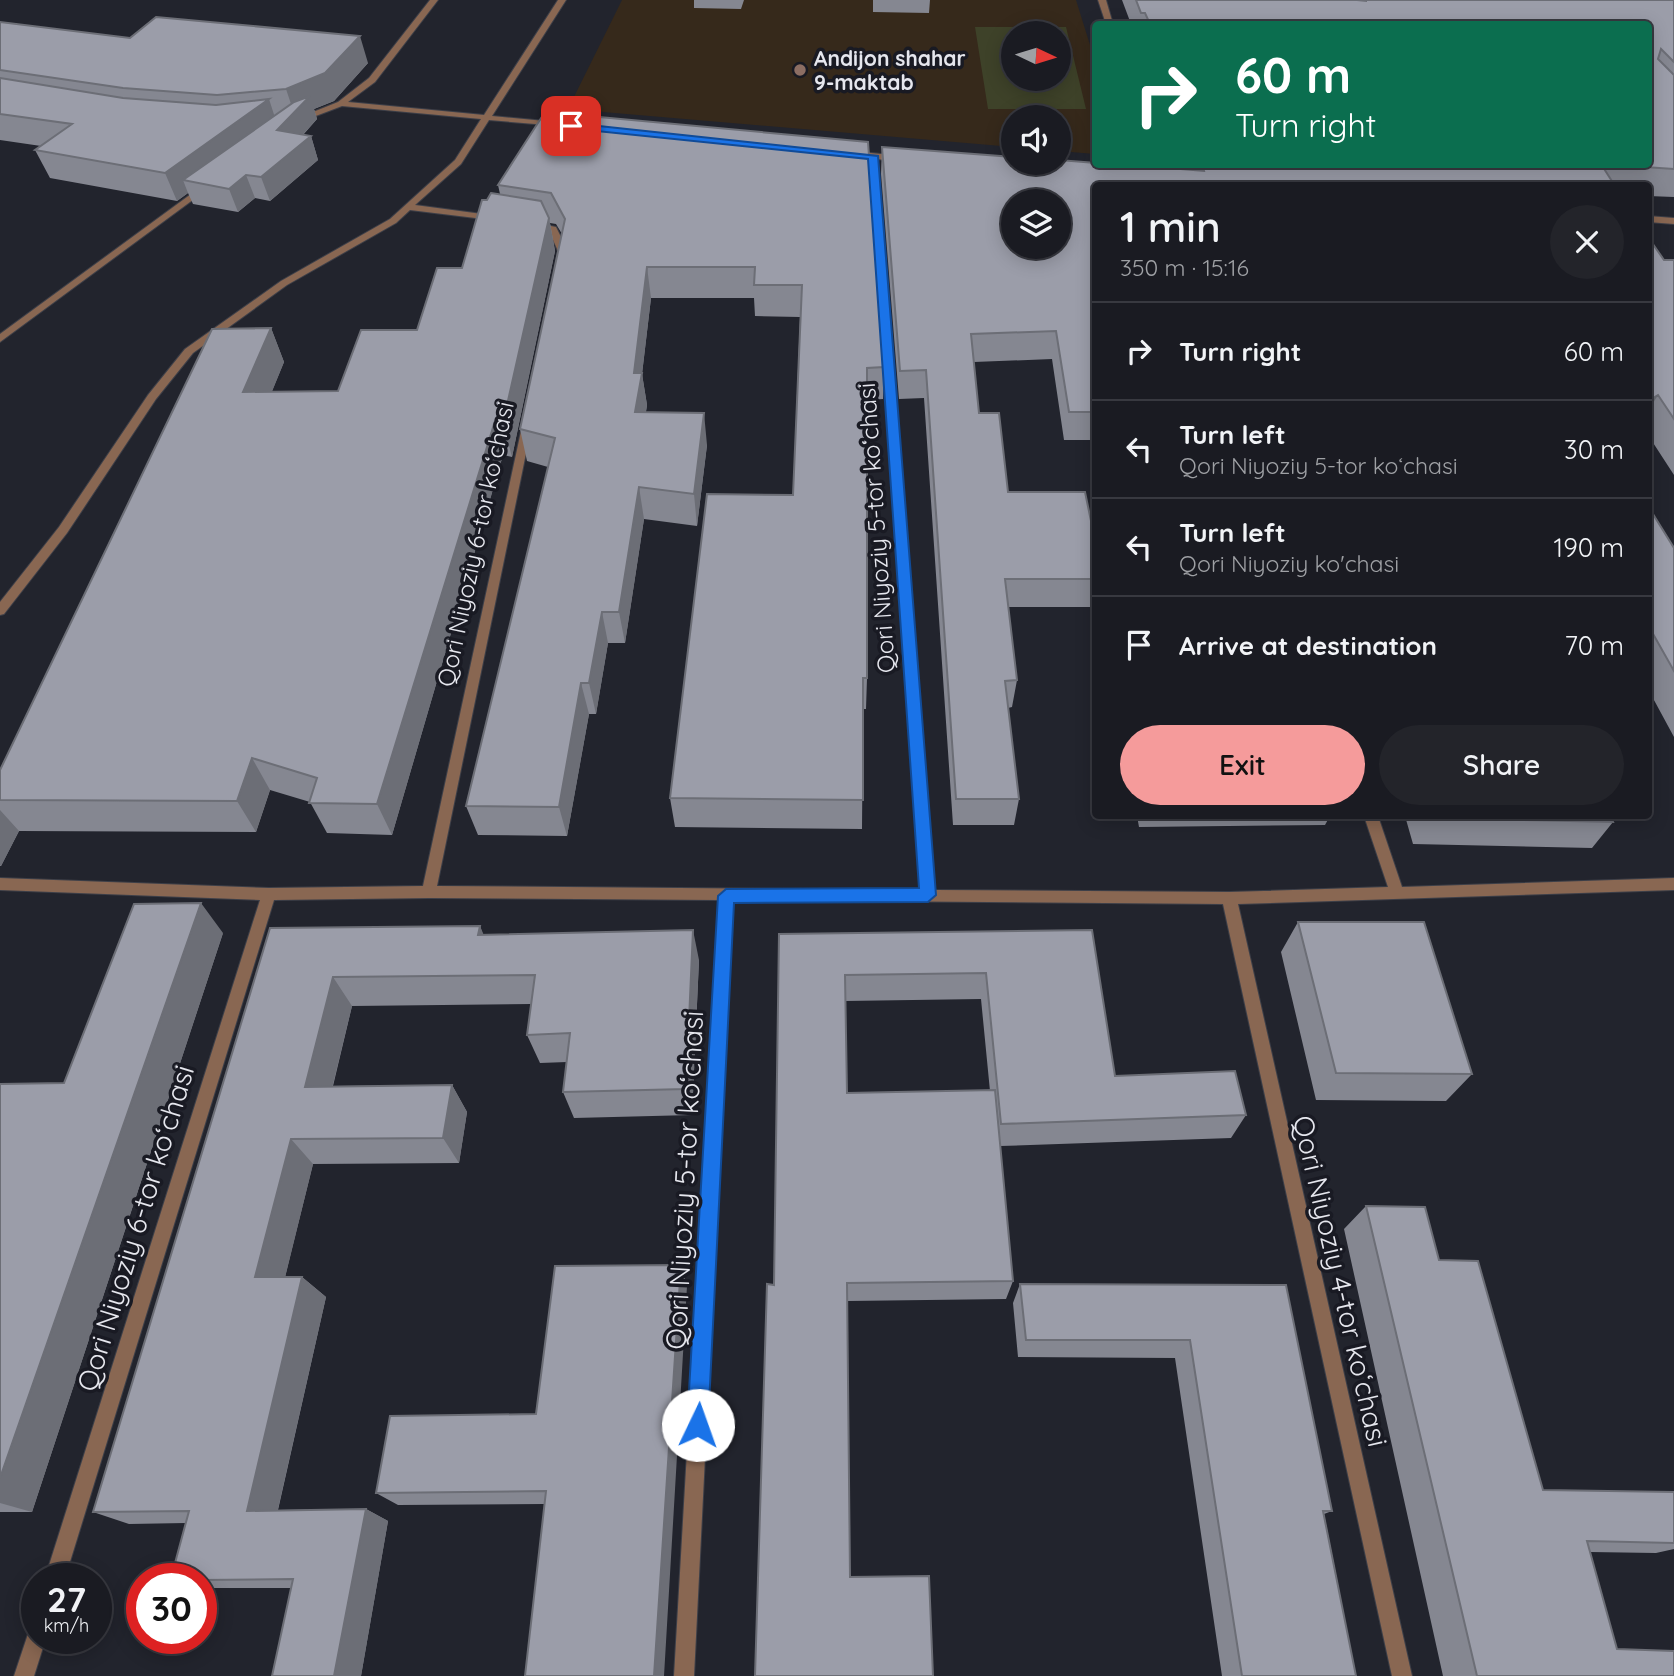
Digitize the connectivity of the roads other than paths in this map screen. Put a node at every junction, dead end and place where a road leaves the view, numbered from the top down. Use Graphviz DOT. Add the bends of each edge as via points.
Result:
graph roads {
  1 [pos="434,0"];
  2 [pos="562,0"];
  3 [pos="1102,0"];
  4 [pos="1109,21"];
  5 [pos="341,104"];
  6 [pos="488,118"];
  7 [pos="286,124"];
  8 [pos="571,126"];
  9 [pos="845,154"];
  10 [pos="873,156"];
  11 [pos="914,160"];
  12 [pos="209,185"];
  13 [pos="408,207"];
  14 [pos="1652,219"];
  15 [pos="514,221"];
  16 [pos="1674,221"];
  17 [pos="527,223"];
  18 [pos="557,278"];
  19 [pos="0,339"];
  20 [pos="529,414"];
  21 [pos="0,611"];
  22 [pos="1372,819"];
  23 [pos="0,884"];
  24 [pos="1674,884"];
  25 [pos="1396,890"];
  26 [pos="429,892"];
  27 [pos="269,894"];
  28 [pos="928,895"];
  29 [pos="726,896"];
  30 [pos="1229,898"];
  31 [pos="60,1563"];
  32 [pos="31,1654"];
  33 [pos="24,1676"];
  34 [pos="684,1676"];
  35 [pos="1402,1676"];
  1 -- 5 [label="street" via="372,80"];
  2 -- 6 [label="street"];
  3 -- 4 [label="street"];
  5 -- 6 [label="street"];
  5 -- 7 [label="street"];
  6 -- 8 [label="street"];
  6 -- 13 [label="street" via="458,162"];
  9 -- 10 [label="street"];
  10 -- 11 [label="street"];
  10 -- 28 [label="street, Qori Niyoziy 5-tor koʻchasi"];
  12 -- 19 [label="street"];
  13 -- 15 [label="street"];
  13 -- 21 [label="street" via="393,221 284,283 189,351"];
  14 -- 16 [label="street"];
  17 -- 18 [label="street" via="553,229 563,251"];
  20 -- 26 [label="street, Qori Niyoziy 6-tor koʻchasi"];
  22 -- 25 [label="street"];
  23 -- 27 [label="street"];
  24 -- 25 [label="street"];
  25 -- 30 [label="street"];
  26 -- 27 [label="street"];
  26 -- 29 [label="street"];
  27 -- 31 [label="street, Qori Niyoziy 6-tor koʻchasi"];
  28 -- 29 [label="street"];
  28 -- 30 [label="street"];
  29 -- 34 [label="street, Qori Niyoziy 5-tor koʻchasi"];
  30 -- 35 [label="street, Qori Niyoziy 4-tor koʻchasi"];
  32 -- 33 [label="street"];
}
